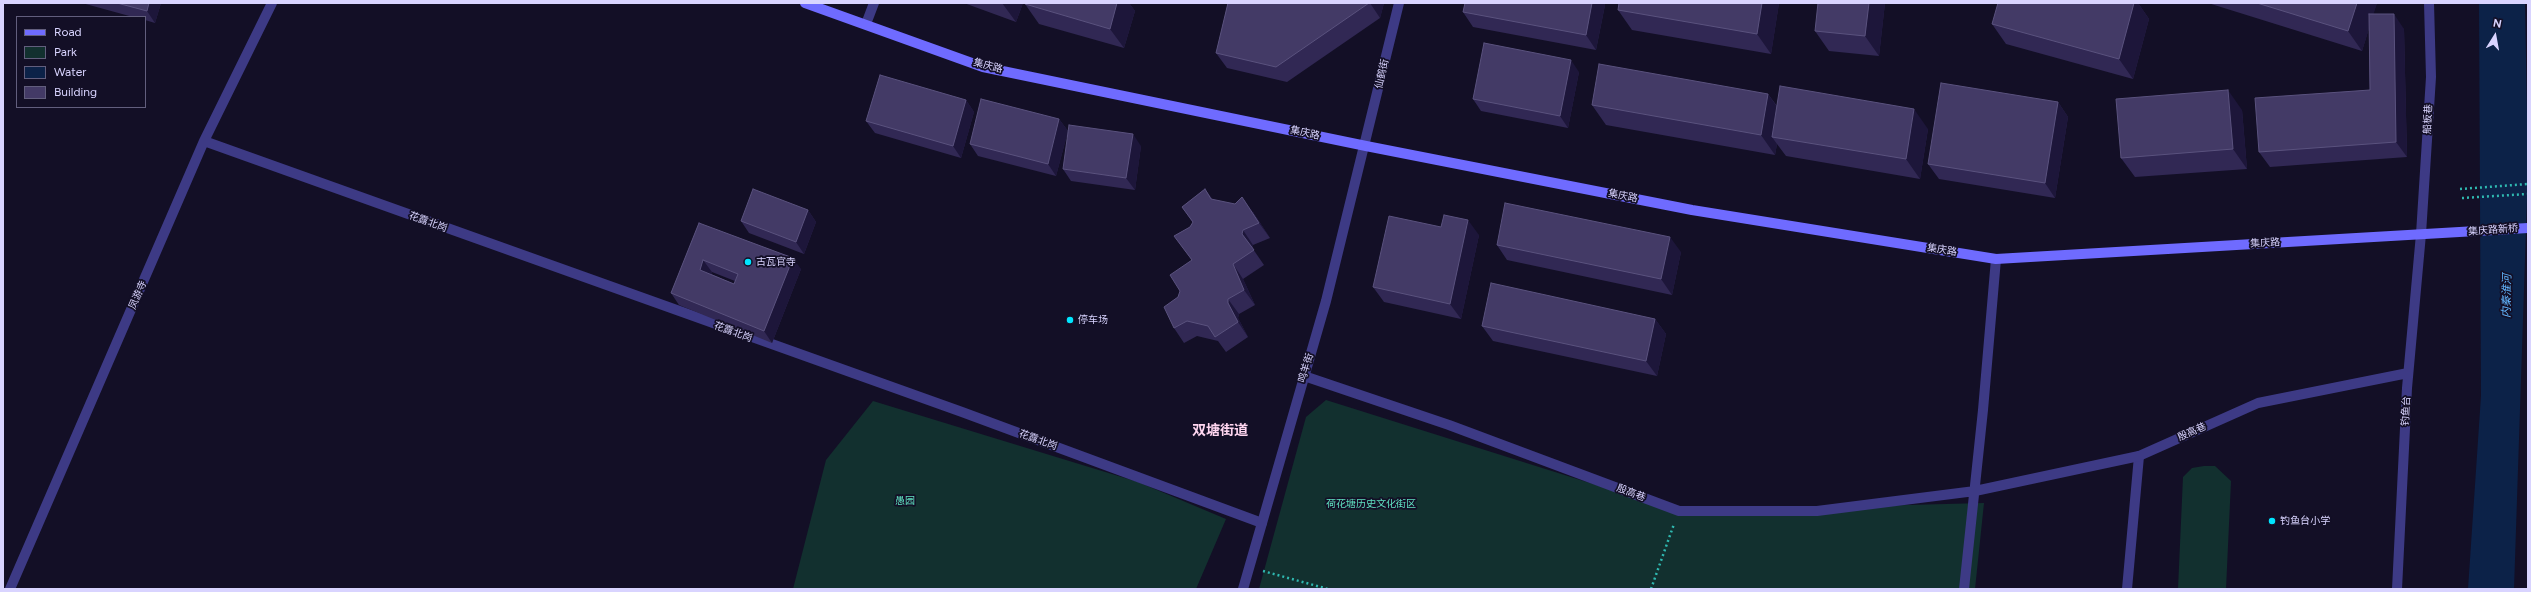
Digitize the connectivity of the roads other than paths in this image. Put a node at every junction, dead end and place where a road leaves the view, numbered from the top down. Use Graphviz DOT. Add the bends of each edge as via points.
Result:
graph roads {
  1 [pos="272,3"];
  2 [pos="805,3"];
  3 [pos="874,3"];
  4 [pos="1399,3"];
  5 [pos="2429,3"];
  6 [pos="866,24"];
  7 [pos="204,141"];
  8 [pos="1366,146"];
  9 [pos="2528,228"];
  10 [pos="2458,232"];
  11 [pos="2422,234"];
  12 [pos="1996,259"];
  13 [pos="2408,373"];
  14 [pos="1304,376"];
  15 [pos="2139,456"];
  16 [pos="1975,492"];
  17 [pos="1262,523"];
  18 [pos="10,589"];
  19 [pos="1243,589"];
  20 [pos="1964,589"];
  21 [pos="2127,589"];
  22 [pos="2397,589"];
  1 -- 7 [label="street, 凤游寺"];
  2 -- 6 [label="main road, 集庆路"];
  3 -- 6 [label="street"];
  4 -- 8 [label="street, 仙鹤街"];
  5 -- 11 [label="street, 船板巷" via="2430,77"];
  6 -- 8 [label="main road, 集庆路" via="983,67"];
  7 -- 17 [label="street, 花露北岗" via="969,415"];
  7 -- 18 [label="street, 凤游寺"];
  8 -- 12 [label="main road, 集庆路" via="1692,210"];
  8 -- 14 [label="street, 鸣羊街"];
  9 -- 10 [label="main road, 集庆路新桥"];
  10 -- 11 [label="main road, 集庆路"];
  11 -- 12 [label="main road, 集庆路"];
  11 -- 13 [label="street, 钓鱼台"];
  12 -- 16 [label="street"];
  13 -- 15 [label="street, 殷高巷" via="2258,403"];
  13 -- 22 [label="street, 钓鱼台"];
  14 -- 16 [label="street, 殷高巷" via="1449,425 1679,511 1817,511"];
  14 -- 17 [label="street, 鸣羊街"];
  15 -- 16 [label="street, 殷高巷"];
  15 -- 21 [label="street"];
  16 -- 20 [label="street"];
  17 -- 19 [label="street, 鸣羊街"];
}
